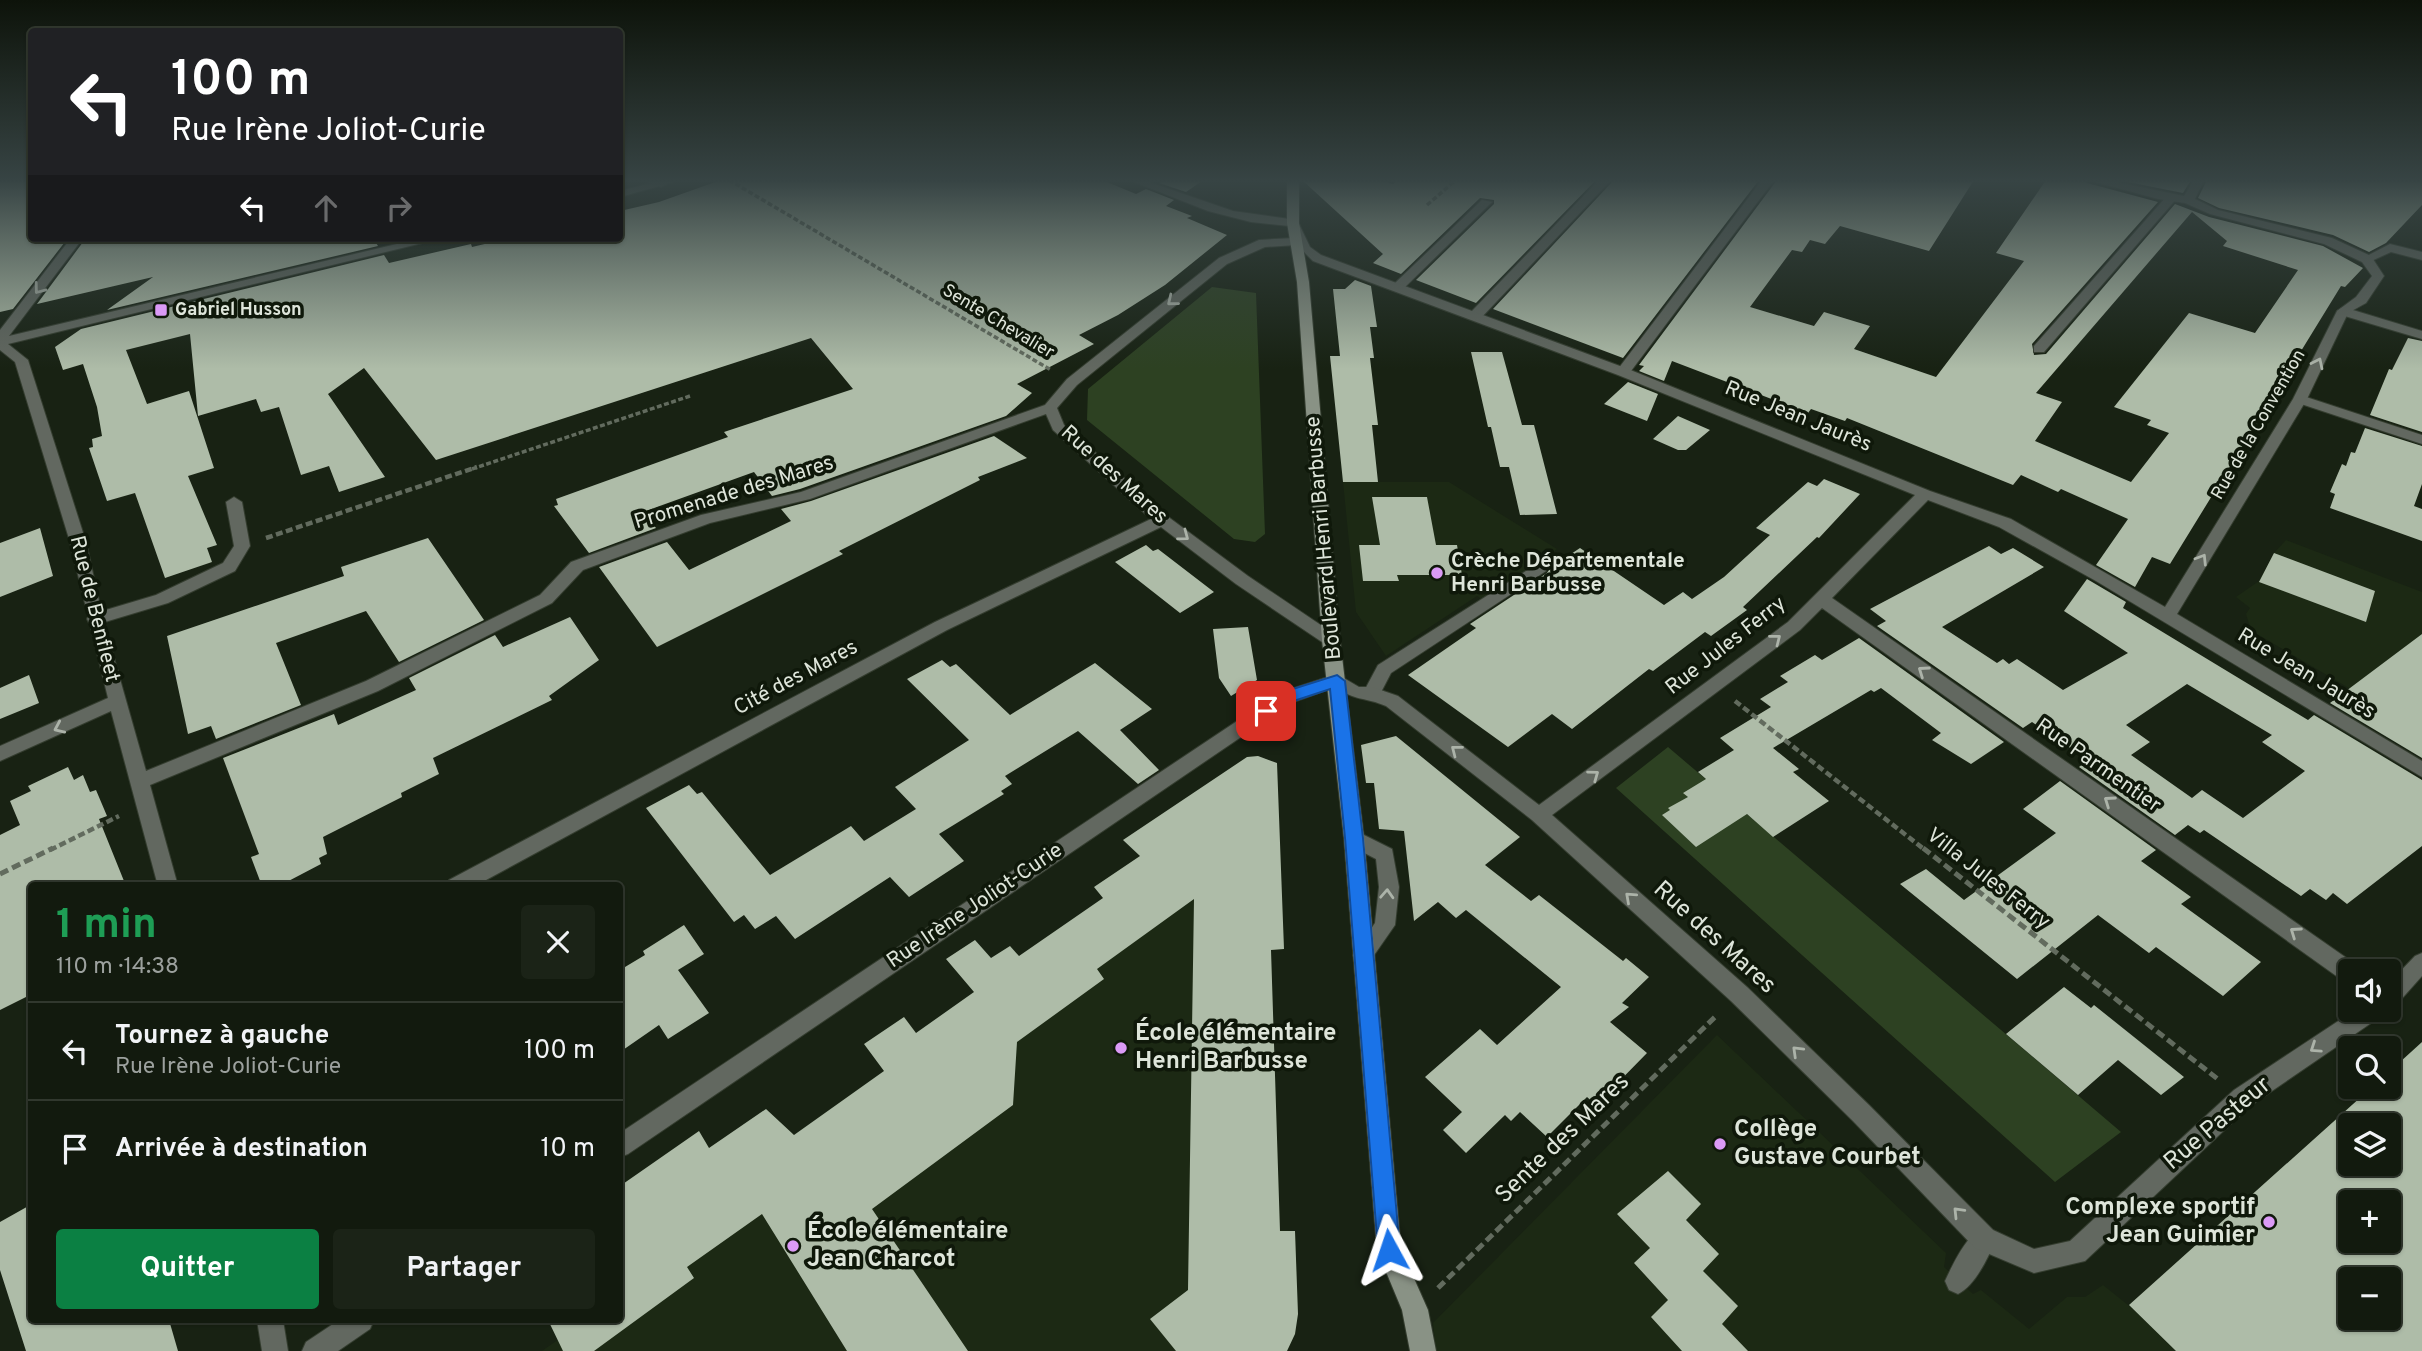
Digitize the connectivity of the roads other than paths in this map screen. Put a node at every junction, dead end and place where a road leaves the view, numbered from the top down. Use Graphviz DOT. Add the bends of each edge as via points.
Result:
graph roads {
  1 [pos="73,243"];
  2 [pos="416,243"];
  3 [pos="1263,243"];
  4 [pos="1296,243"];
  5 [pos="1302,243"];
  6 [pos="1444,243"];
  7 [pos="1545,243"];
  8 [pos="1720,243"];
  9 [pos="2132,243"];
  10 [pos="2333,243"];
  11 [pos="2422,256"];
  12 [pos="2367,258"];
  13 [pos="1398,287"];
  14 [pos="2343,311"];
  15 [pos="1475,316"];
  16 [pos="2422,335"];
  17 [pos="0,342"];
  18 [pos="2039,349"];
  19 [pos="1623,372"];
  20 [pos="2300,399"];
  21 [pos="1050,408"];
  22 [pos="2422,440"];
  23 [pos="1925,494"];
  24 [pos="234,502"];
  25 [pos="1163,520"];
  26 [pos="1540,566"];
  27 [pos="1820,598"];
  28 [pos="2167,617"];
  29 [pos="95,618"];
  30 [pos="1331,640"];
  31 [pos="1337,681"];
  32 [pos="1372,693"];
  33 [pos="118,701"];
  34 [pos="0,754"];
  35 [pos="2422,770"];
  36 [pos="139,782"];
  37 [pos="1539,815"];
  38 [pos="1354,838"];
  39 [pos="167,882"];
  40 [pos="463,882"];
  41 [pos="1363,955"];
  42 [pos="2422,962"];
  43 [pos="2338,965"];
  44 [pos="2401,984"];
  45 [pos="2354,1022"];
  46 [pos="623,1144"];
  47 [pos="1984,1239"];
  48 [pos="2034,1261"];
  49 [pos="1958,1281"];
  50 [pos="270,1323"];
  51 [pos="356,1323"];
  52 [pos="275,1351"];
  53 [pos="314,1351"];
  54 [pos="1423,1351"];
  1 -- 17 [label="street, one-way"];
  2 -- 17 [label="street"];
  3 -- 21 [label="street, Rue des Mares, one-way" via="1223,261 1072,382"];
  4 -- 30 [label="street, Boulevard Henri Barbusse"];
  5 -- 13 [label="street, Rue Jean Jaurès" via="1317,258"];
  6 -- 13 [label="street"];
  7 -- 15 [label="street"];
  8 -- 19 [label="street"];
  9 -- 18 [label="street"];
  10 -- 12 [label="street"];
  11 -- 12 [label="street" via="2390,248"];
  12 -- 14 [label="street, Rue de la Convention" via="2378,276 2361,300"];
  13 -- 15 [label="street, Rue Jean Jaurès"];
  14 -- 16 [label="street"];
  20 -- 14 [label="street, Rue de la Convention, one-way"];
  15 -- 19 [label="street, Rue Jean Jaurès"];
  17 -- 29 [label="street, Rue de Benfleet" via="21,360 78,542"];
  19 -- 23 [label="street, Rue Jean Jaurès"];
  20 -- 22 [label="street"];
  28 -- 20 [label="street, Rue de la Convention, one-way"];
  21 -- 25 [label="street, Rue des Mares" via="1058,427"];
  21 -- 36 [label="street, Promenade des Mares" via="805,496 706,519 577,566 546,599 372,686"];
  23 -- 27 [label="street, Rue Jules Ferry"];
  23 -- 28 [label="street, Rue Jean Jaurès" via="2005,523"];
  24 -- 29 [label="street" via="242,546 229,567 162,598"];
  25 -- 30 [label="street, Rue des Mares, one-way"];
  25 -- 40 [label="street, Cité des Mares" via="941,626"];
  26 -- 32 [label="street" via="1384,668"];
  37 -- 27 [label="street, Rue Jules Ferry, one-way" via="1716,686 1794,625"];
  43 -- 27 [label="street, Rue Parmentier, one-way"];
  28 -- 35 [label="street, Rue Jean Jaurès"];
  29 -- 33 [label="street, Rue de Benfleet"];
  30 -- 31 [label="street, Boulevard Henri Barbusse"];
  31 -- 32 [label="street, Rue des Mares" via="1356,693"];
  31 -- 38 [label="street, Boulevard Henri Barbusse"];
  31 -- 46 [label="street, Rue Irène Joliot-Curie" via="1285,698"];
  37 -- 32 [label="street, Rue des Mares, one-way" via="1392,701"];
  33 -- 34 [label="street, one-way"];
  33 -- 36 [label="street, Rue de Benfleet"];
  36 -- 39 [label="street, Rue de Benfleet"];
  47 -- 37 [label="street, Rue des Mares, one-way" via="1738,995"];
  38 -- 41 [label="street, Boulevard Henri Barbusse"];
  41 -- 38 [label="street, one-way" via="1385,925 1389,887 1385,855"];
  41 -- 54 [label="street, Boulevard Henri Barbusse" via="1389,1250 1415,1310"];
  42 -- 44 [label="street"];
  45 -- 48 [label="street, Rue Pasteur, one-way" via="2242,1098 2076,1252"];
  47 -- 48 [label="street, Rue des Mares"];
  47 -- 49 [label="street"];
  50 -- 52 [label="street"];
  51 -- 53 [label="street"];
}
